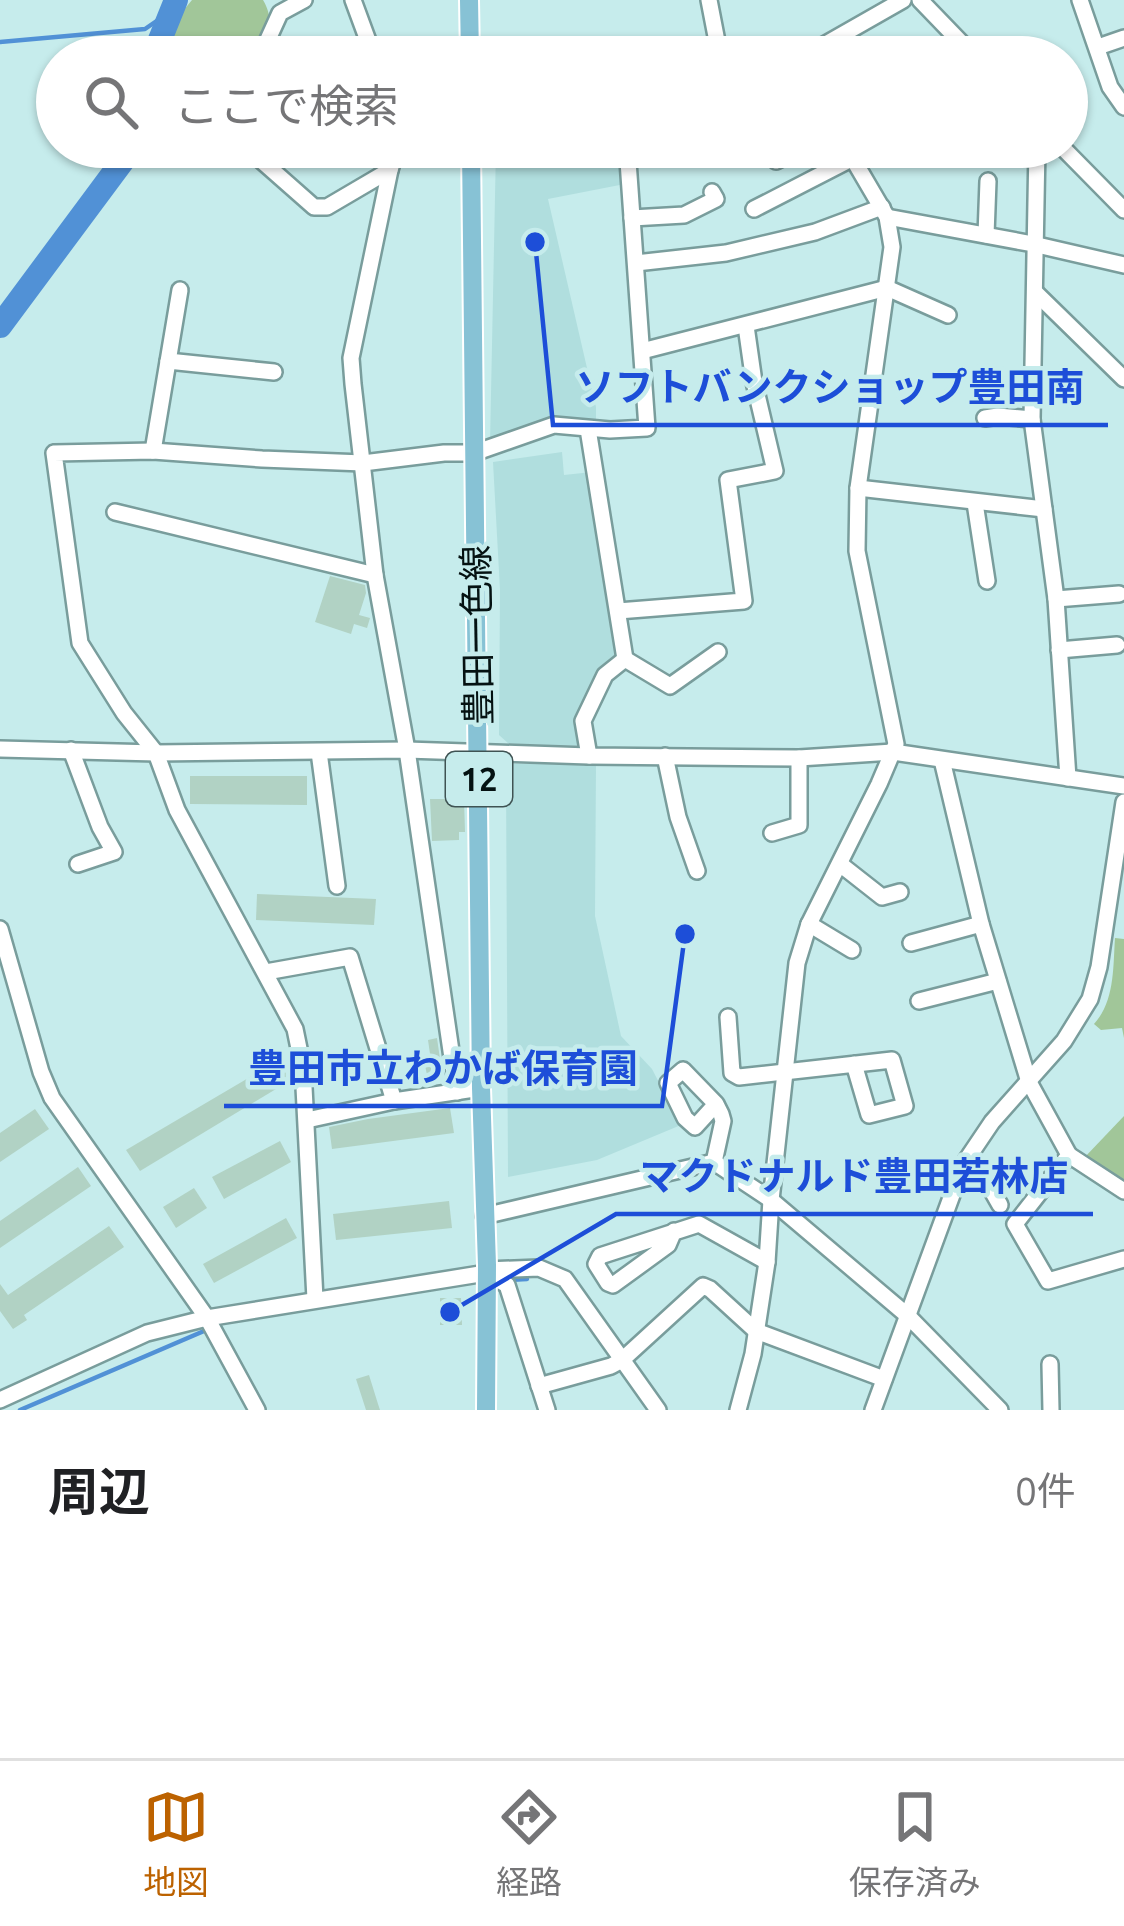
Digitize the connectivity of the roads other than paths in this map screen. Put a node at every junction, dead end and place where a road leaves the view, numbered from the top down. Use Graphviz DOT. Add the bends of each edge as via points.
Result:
graph roads {
  1 [pos="304,0"];
  2 [pos="353,0"];
  3 [pos="469,0"];
  4 [pos="710,0"];
  5 [pos="903,0"];
  6 [pos="920,0"];
  7 [pos="1080,0"];
  8 [pos="276,7"];
  9 [pos="267,36"];
  10 [pos="366,36"];
  11 [pos="470,36"];
  12 [pos="716,36"];
  13 [pos="839,36"];
  14 [pos="955,36"];
  15 [pos="1124,38"];
  16 [pos="1098,47"];
  17 [pos="1124,107"];
  18 [pos="270,168"];
  19 [pos="471,168"];
  20 [pos="628,168"];
  21 [pos="823,168"];
  22 [pos="859,168"];
  23 [pos="1036,168"];
  24 [pos="1083,168"];
  25 [pos="390,170"];
  26 [pos="988,181"];
  27 [pos="712,192"];
  28 [pos="754,209"];
  29 [pos="1124,210"];
  30 [pos="885,212"];
  31 [pos="632,218"];
  32 [pos="986,235"];
  33 [pos="1034,244"];
  34 [pos="636,263"];
  35 [pos="1124,265"];
  36 [pos="887,288"];
  37 [pos="180,290"];
  38 [pos="1036,293"];
  39 [pos="948,315"];
  40 [pos="746,326"];
  41 [pos="642,351"];
  42 [pos="168,361"];
  43 [pos="274,372"];
  44 [pos="1124,379"];
  45 [pos="985,418"];
  46 [pos="1032,419"];
  47 [pos="588,429"];
  48 [pos="153,451"];
  49 [pos="474,453"];
  50 [pos="363,463"];
  51 [pos="858,488"];
  52 [pos="975,502"];
  53 [pos="1044,509"];
  54 [pos="115,512"];
  55 [pos="375,575"];
  56 [pos="987,581"];
  57 [pos="1119,594"];
  58 [pos="1056,599"];
  59 [pos="618,611"];
  60 [pos="1118,645"];
  61 [pos="1059,650"];
  62 [pos="718,652"];
  63 [pos="626,659"];
  64 [pos="0,749"];
  65 [pos="71,749"];
  66 [pos="407,750"];
  67 [pos="478,751"];
  68 [pos="319,752"];
  69 [pos="893,752"];
  70 [pos="156,753"];
  71 [pos="589,755"];
  72 [pos="664,756"];
  73 [pos="800,758"];
  74 [pos="942,760"];
  75 [pos="1068,778"];
  76 [pos="1124,787"];
  77 [pos="1124,802"];
  78 [pos="772,833"];
  79 [pos="78,864"];
  80 [pos="840,864"];
  81 [pos="697,871"];
  82 [pos="337,886"];
  83 [pos="900,892"];
  84 [pos="809,924"];
  85 [pos="981,924"];
  86 [pos="0,929"];
  87 [pos="911,943"];
  88 [pos="852,950"];
  89 [pos="266,972"];
  90 [pos="998,982"];
  91 [pos="920,1001"];
  92 [pos="728,1017"];
  93 [pos="854,1064"];
  94 [pos="785,1073"];
  95 [pos="1029,1082"];
  96 [pos="482,1088"];
  97 [pos="458,1092"];
  98 [pos="394,1101"];
  99 [pos="716,1104"];
  100 [pos="307,1120"];
  101 [pos="970,1154"];
  102 [pos="1069,1155"];
  103 [pos="714,1162"];
  104 [pos="1124,1191"];
  105 [pos="771,1200"];
  106 [pos="1000,1205"];
  107 [pos="484,1216"];
  108 [pos="674,1231"];
  109 [pos="1124,1259"];
  110 [pos="767,1262"];
  111 [pos="486,1272"];
  112 [pos="315,1299"];
  113 [pos="908,1316"];
  114 [pos="207,1318"];
  115 [pos="756,1331"];
  116 [pos="622,1360"];
  117 [pos="1050,1364"];
  118 [pos="884,1379"];
  119 [pos="539,1386"];
  120 [pos="0,1400"];
  121 [pos="742,1409"];
  122 [pos="257,1410"];
  123 [pos="486,1410"];
  124 [pos="547,1410"];
  125 [pos="658,1410"];
  126 [pos="873,1410"];
  127 [pos="1000,1410"];
  128 [pos="1051,1410"];
  1 -- 8 [label="street"];
  2 -- 10 [label="street"];
  3 -- 11 [label="main road"];
  4 -- 12 [label="street"];
  5 -- 13 [label="street"];
  6 -- 14 [label="street"];
  7 -- 16 [label="street"];
  8 -- 9 [label="street"];
  15 -- 16 [label="street"];
  16 -- 17 [label="street"];
  18 -- 25 [label="street" via="314,207"];
  19 -- 49 [label="main road, 豊田一色線 / 12"];
  20 -- 31 [label="street"];
  21 -- 28 [label="street"];
  22 -- 30 [label="street"];
  23 -- 33 [label="street"];
  24 -- 29 [label="street"];
  25 -- 50 [label="street" via="351,358"];
  26 -- 32 [label="street"];
  27 -- 31 [label="street" via="716,199 684,215"];
  30 -- 32 [label="street"];
  30 -- 34 [label="street" via="726,253"];
  30 -- 36 [label="street" via="892,248"];
  31 -- 34 [label="street"];
  32 -- 33 [label="street"];
  33 -- 35 [label="street"];
  33 -- 38 [label="street"];
  34 -- 41 [label="street"];
  36 -- 39 [label="street"];
  36 -- 40 [label="street"];
  36 -- 51 [label="street"];
  37 -- 42 [label="street"];
  38 -- 44 [label="street"];
  38 -- 46 [label="street"];
  40 -- 41 [label="street"];
  40 -- 59 [label="street" via="775,471 728,480 744,601"];
  41 -- 47 [label="street" via="647,428"];
  42 -- 43 [label="street"];
  42 -- 48 [label="street"];
  45 -- 46 [label="street"];
  46 -- 53 [label="street"];
  47 -- 49 [label="street" via="554,425"];
  47 -- 59 [label="street"];
  48 -- 50 [label="street"];
  48 -- 70 [label="street" via="54,453 80,643"];
  49 -- 50 [label="street"];
  49 -- 67 [label="main road, 豊田一色線 / 12"];
  50 -- 55 [label="street"];
  51 -- 52 [label="street"];
  51 -- 69 [label="street" via="857,551"];
  52 -- 53 [label="street"];
  52 -- 56 [label="street"];
  53 -- 58 [label="street"];
  54 -- 55 [label="street"];
  55 -- 66 [label="street"];
  57 -- 58 [label="street"];
  58 -- 61 [label="street"];
  59 -- 63 [label="street"];
  60 -- 61 [label="street"];
  61 -- 75 [label="street"];
  62 -- 63 [label="street" via="670,686"];
  63 -- 71 [label="street" via="604,676 583,722"];
  64 -- 65 [label="street"];
  65 -- 70 [label="street"];
  65 -- 79 [label="street" via="114,852"];
  66 -- 67 [label="street"];
  66 -- 68 [label="street"];
  66 -- 97 [label="street"];
  67 -- 71 [label="street"];
  67 -- 96 [label="main road, 豊田一色線 / 12"];
  68 -- 70 [label="street"];
  68 -- 82 [label="street"];
  69 -- 73 [label="street"];
  69 -- 74 [label="street"];
  69 -- 80 [label="street"];
  70 -- 89 [label="street" via="177,810"];
  71 -- 72 [label="street"];
  72 -- 73 [label="street"];
  72 -- 81 [label="street"];
  73 -- 78 [label="street" via="799,825"];
  74 -- 75 [label="street"];
  74 -- 85 [label="street"];
  75 -- 76 [label="street"];
  77 -- 95 [label="street" via="1090,999"];
  80 -- 83 [label="street" via="882,896"];
  80 -- 84 [label="street"];
  84 -- 88 [label="street"];
  84 -- 94 [label="street"];
  85 -- 87 [label="street"];
  85 -- 90 [label="street"];
  86 -- 114 [label="street" via="52,1098"];
  89 -- 98 [label="street" via="350,957"];
  89 -- 100 [label="street" via="300,1047"];
  90 -- 91 [label="street"];
  90 -- 95 [label="street"];
  92 -- 94 [label="street" via="732,1073"];
  93 -- 94 [label="street"];
  94 -- 105 [label="street"];
  95 -- 101 [label="street"];
  95 -- 102 [label="street"];
  96 -- 97 [label="street"];
  96 -- 107 [label="main road, 豊田一色線 / 12"];
  97 -- 98 [label="street"];
  98 -- 100 [label="street"];
  99 -- 103 [label="street" via="723,1121"];
  100 -- 112 [label="street"];
  101 -- 106 [label="street"];
  101 -- 113 [label="street"];
  102 -- 104 [label="street"];
  102 -- 109 [label="street" via="1015,1224 1048,1281"];
  103 -- 105 [label="street"];
  103 -- 107 [label="street"];
  105 -- 110 [label="street"];
  105 -- 113 [label="street"];
  107 -- 111 [label="main road, 豊田一色線 / 12"];
  108 -- 108 [label="street" via="600,1256 596,1264 613,1285 668,1245"];
  108 -- 110 [label="street" via="705,1226"];
  110 -- 115 [label="street"];
  111 -- 112 [label="street"];
  111 -- 116 [label="street" via="539,1268 565,1279"];
  111 -- 119 [label="street" via="507,1285"];
  111 -- 123 [label="main road, 豊田一色線 / 12"];
  112 -- 114 [label="street"];
  113 -- 118 [label="street"];
  113 -- 127 [label="street"];
  114 -- 120 [label="street" via="131,1339"];
  114 -- 122 [label="street"];
  115 -- 116 [label="street" via="703,1286"];
  115 -- 118 [label="street"];
  115 -- 121 [label="street"];
  116 -- 119 [label="street"];
  116 -- 125 [label="street"];
  117 -- 128 [label="street"];
  118 -- 126 [label="street"];
  119 -- 124 [label="street"];
}
